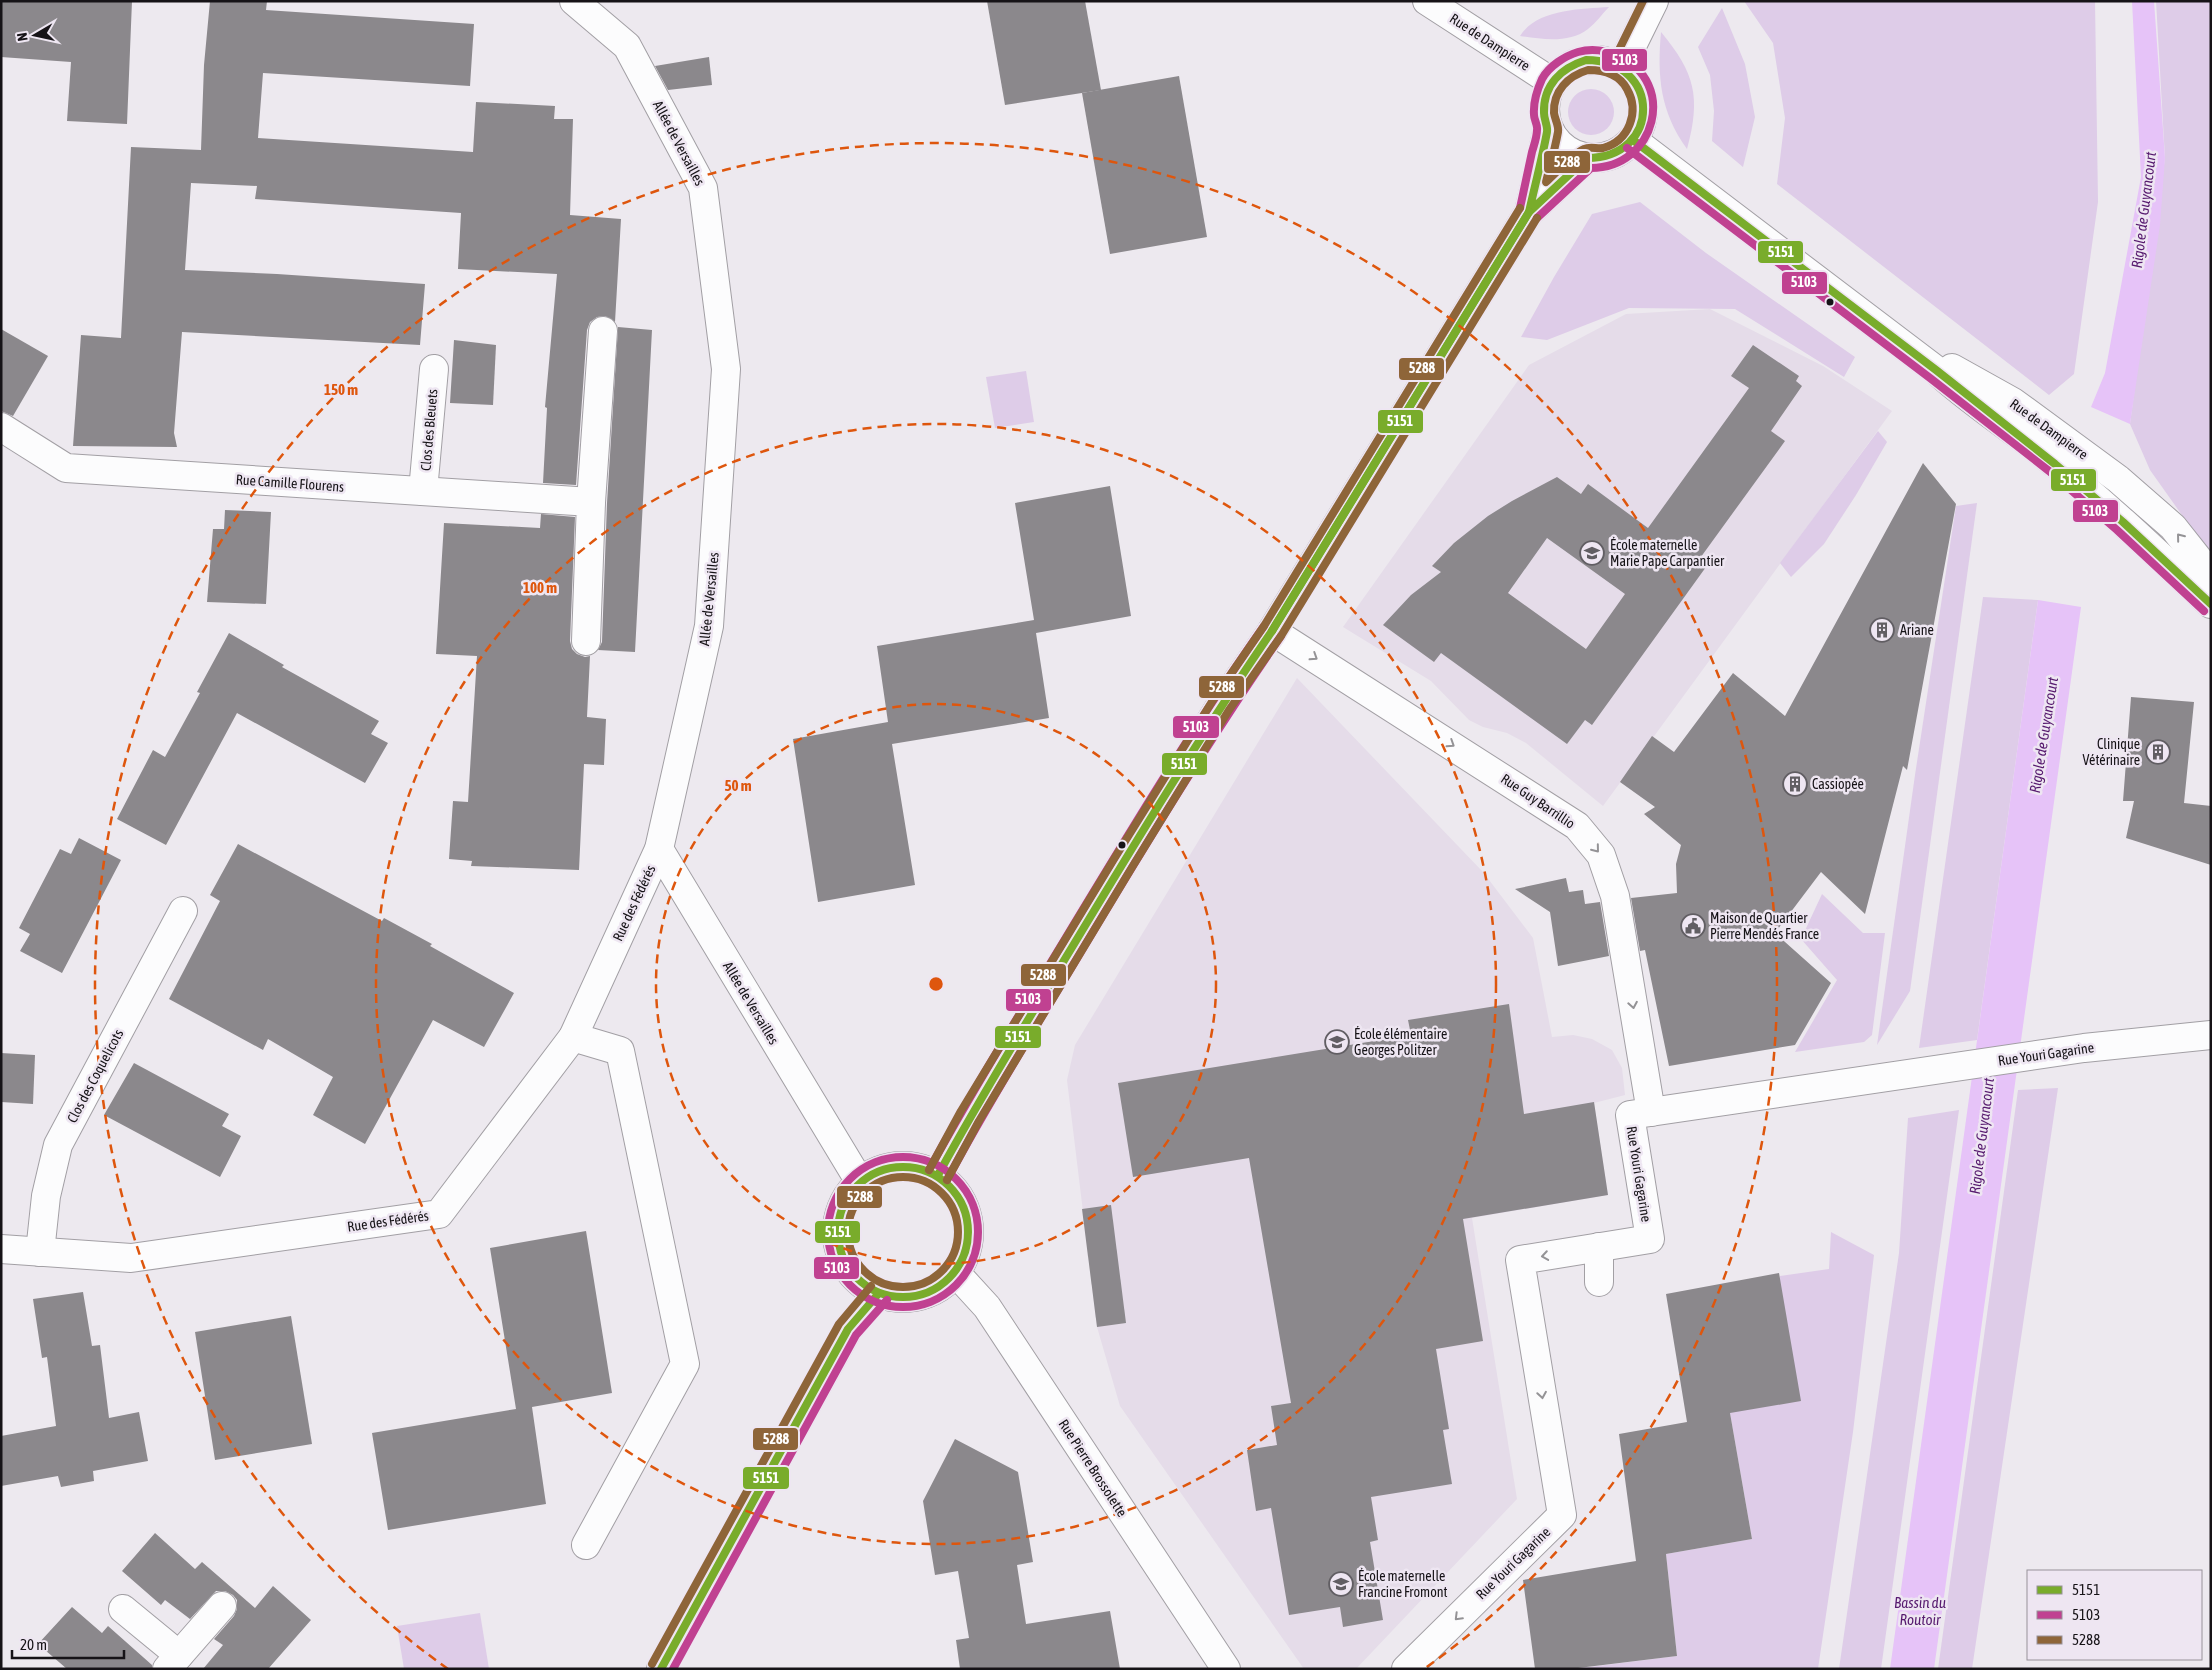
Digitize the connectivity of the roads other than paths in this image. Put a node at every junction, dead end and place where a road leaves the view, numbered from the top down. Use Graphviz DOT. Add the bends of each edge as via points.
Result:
graph roads {
  1 [pos="574,1"];
  2 [pos="1427,1"];
  3 [pos="1654,1"];
  4 [pos="1622,68"];
  5 [pos="1552,82"];
  6 [pos="1548,129"];
  7 [pos="1633,140"];
  8 [pos="1587,158"];
  9 [pos="1529,212"];
  10 [pos="603,331"];
  11 [pos="1887,333"];
  12 [pos="434,369"];
  13 [pos="1,427"];
  14 [pos="423,491"];
  15 [pos="591,502"];
  16 [pos="2211,575"];
  17 [pos="2211,604"];
  18 [pos="1272,631"];
  19 [pos="586,641"];
  20 [pos="659,849"];
  21 [pos="182,911"];
  22 [pos="2211,1035"];
  23 [pos="573,1037"];
  24 [pos="1651,1112"];
  25 [pos="938,1175"];
  26 [pos="860,1182"];
  27 [pos="1596,1248"];
  28 [pos="1,1249"];
  29 [pos="40,1252"];
  30 [pos="955,1272"];
  31 [pos="1599,1282"];
  32 [pos="879,1293"];
  33 [pos="586,1545"];
  34 [pos="222,1606"];
  35 [pos="123,1609"];
  36 [pos="173,1662"];
  37 [pos="660,1669"];
  38 [pos="1226,1669"];
  39 [pos="1406,1669"];
  1 -- 20 [label="street, Allée de Versailles" via="627,46 703,188 726,369 709,626"];
  2 -- 5 [label="street, Rue de Dampierre"];
  3 -- 4 [label="street"];
  4 -- 5 [label="street" via="1603,60 1586,60 1570,65"];
  4 -- 7 [label="street" via="1634,80 1644,111"];
  5 -- 6 [label="street" via="1544,115"];
  6 -- 8 [label="street" via="1558,144 1572,154"];
  6 -- 9 [label="street"];
  7 -- 8 [label="street" via="1604,158"];
  7 -- 11 [label="street, Rue de Dampierre"];
  8 -- 9 [label="street"];
  9 -- 18 [label="street"];
  10 -- 15 [label="street"];
  16 -- 11 [label="street, Rue de Dampierre, one-way" via="2173,527 2118,479 2013,402"];
  11 -- 17 [label="street, Rue de Dampierre" via="2105,505"];
  12 -- 14 [label="street, Clos des Bleuets"];
  13 -- 14 [label="street, Rue Camille Flourens" via="66,468"];
  14 -- 15 [label="street, Rue Camille Flourens"];
  15 -- 19 [label="street"];
  18 -- 24 [label="street, Rue Guy Barrillio, one-way" via="1577,826 1601,856 1614,896"];
  18 -- 25 [label="street" via="1221,705 1122,864 970,1116"];
  20 -- 23 [label="street, Rue des Fédérés"];
  20 -- 26 [label="street, Allée de Versailles"];
  21 -- 29 [label="street, Clos des Coquelicots" via="58,1145 46,1196"];
  22 -- 24 [label="street, Rue Youri Gagarine" via="2084,1048"];
  23 -- 29 [label="street, Rue des Fédérés" via="439,1214 131,1258"];
  23 -- 33 [label="street" via="620,1051 685,1364"];
  24 -- 27 [label="street, Rue Youri Gagarine" via="1630,1115 1650,1239"];
  25 -- 26 [label="street" via="922,1168 900,1165 878,1170"];
  25 -- 30 [label="street" via="957,1194 966,1213 969,1233 965,1254"];
  26 -- 32 [label="street" via="845,1199 838,1220 838,1243 846,1264 860,1282"];
  27 -- 31 [label="street"];
  27 -- 39 [label="street, Rue Youri Gagarine, one-way" via="1520,1260 1562,1515"];
  28 -- 29 [label="street, Rue des Fédérés"];
  30 -- 32 [label="street" via="939,1287 920,1295 899,1298"];
  30 -- 38 [label="street, Rue Pierre Brossolette" via="987,1307"];
  32 -- 37 [label="street" via="845,1334"];
  34 -- 36 [label="street"];
  35 -- 36 [label="street"];
}
